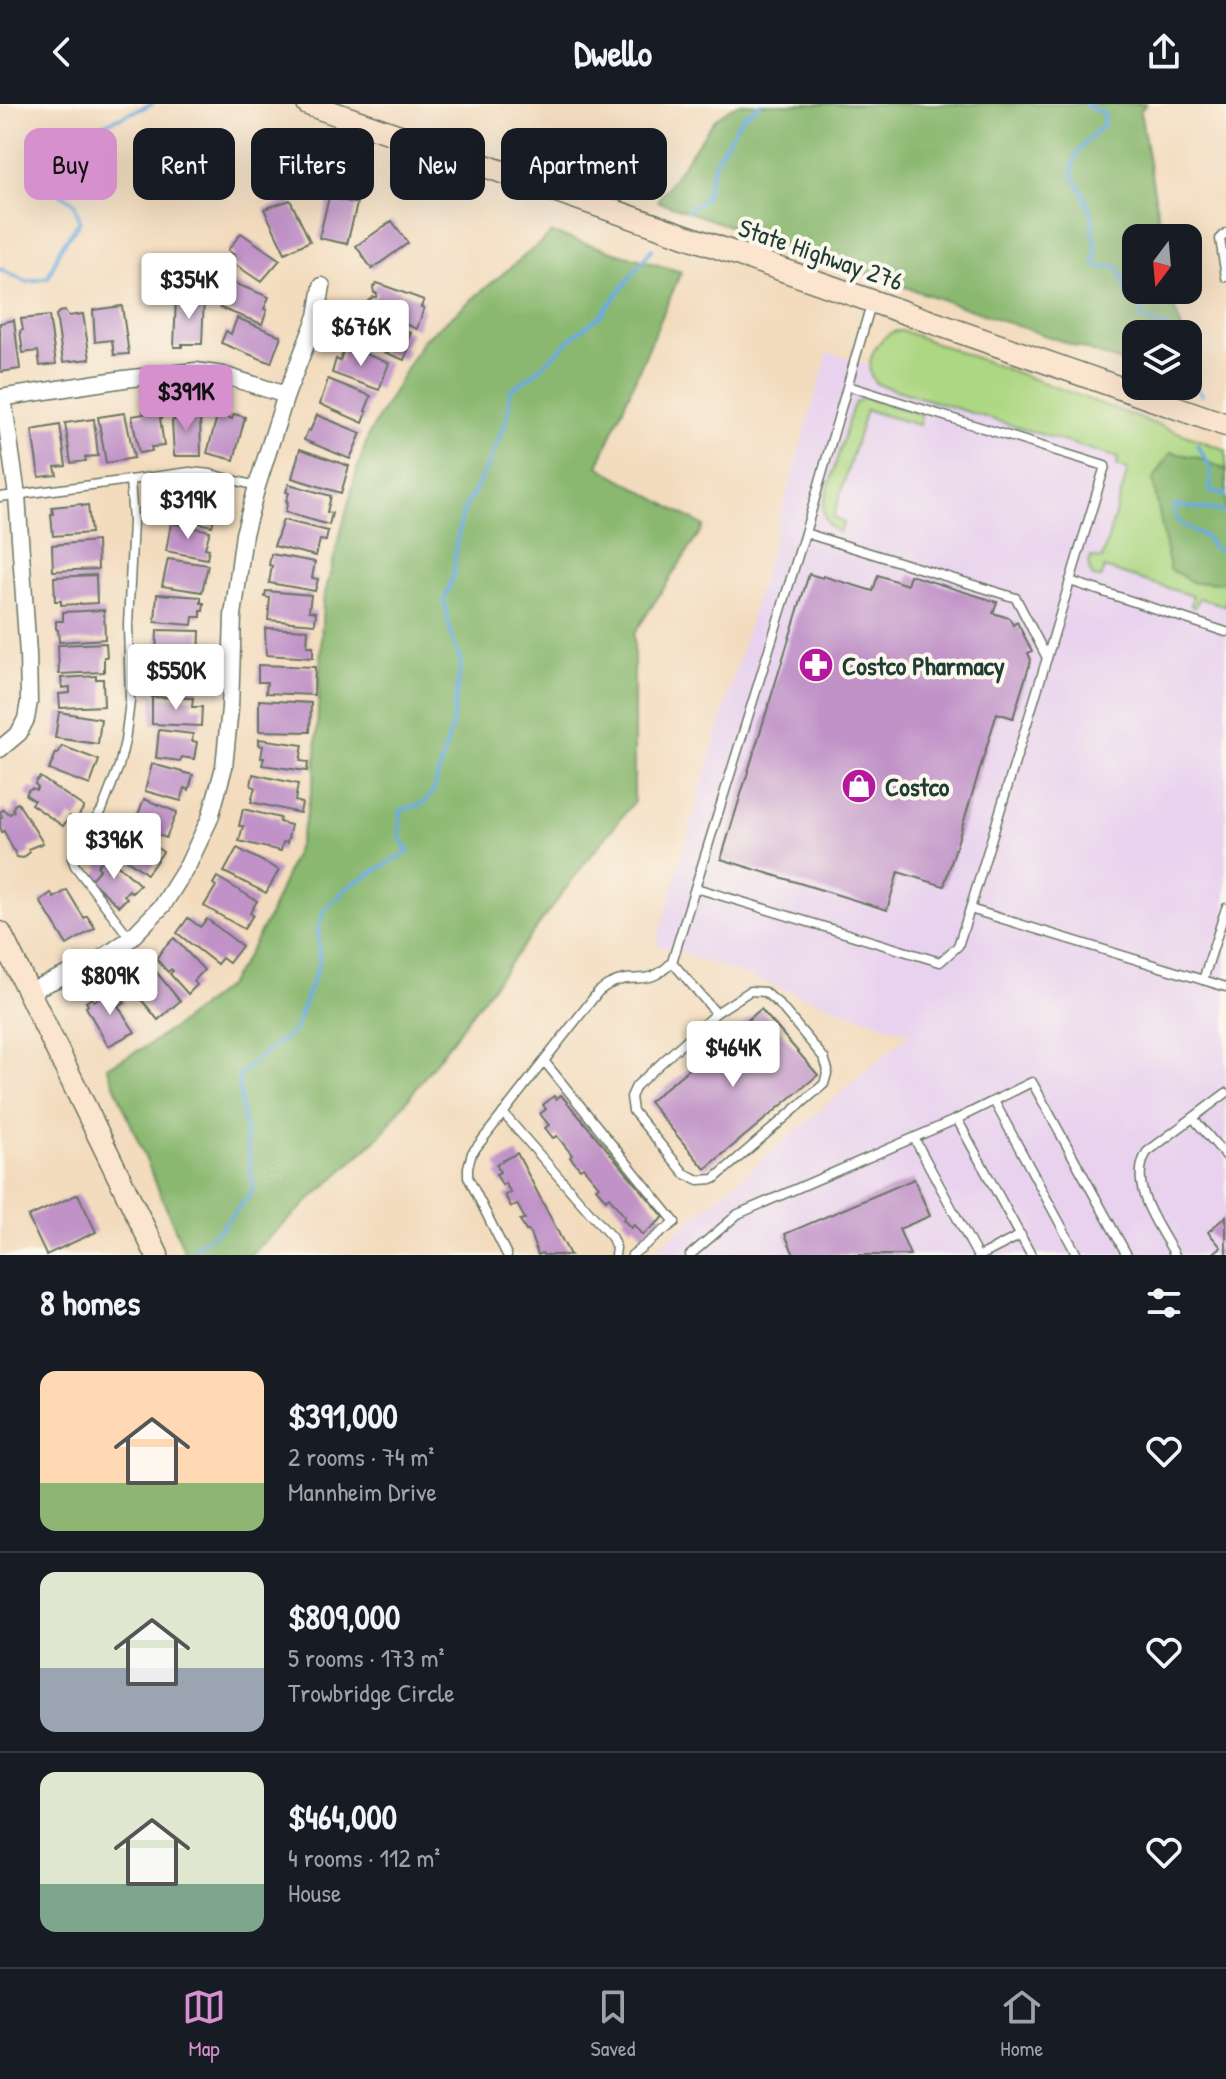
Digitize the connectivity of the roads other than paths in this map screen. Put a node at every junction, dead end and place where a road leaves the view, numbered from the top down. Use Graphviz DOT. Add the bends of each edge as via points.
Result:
graph roads {
  1 [pos="308,104"];
  2 [pos="1226,233"];
  3 [pos="1226,277"];
  4 [pos="322,286"];
  5 [pos="872,302"];
  6 [pos="848,386"];
  7 [pos="286,395"];
  8 [pos="1,398"];
  9 [pos="1226,425"];
  10 [pos="130,480"];
  11 [pos="257,486"];
  12 [pos="8,496"];
  13 [pos="805,533"];
  14 [pos="1070,581"];
  15 [pos="1226,632"];
  16 [pos="1047,658"];
  17 [pos="0,749"];
  18 [pos="696,888"];
  19 [pos="1226,908"];
  20 [pos="970,909"];
  21 [pos="0,933"];
  22 [pos="130,939"];
  23 [pos="672,962"];
  24 [pos="1203,980"];
  25 [pos="1226,987"];
  26 [pos="29,991"];
  27 [pos="716,1013"];
  28 [pos="544,1061"];
  29 [pos="1226,1093"];
  30 [pos="994,1101"];
  31 [pos="503,1113"];
  32 [pos="1193,1118"];
  33 [pos="957,1119"];
  34 [pos="914,1138"];
  35 [pos="1226,1156"];
  36 [pos="1021,1235"];
  37 [pos="157,1255"];
  38 [pos="507,1255"];
  39 [pos="615,1255"];
  40 [pos="632,1255"];
  41 [pos="690,1255"];
  42 [pos="980,1255"];
  43 [pos="1031,1255"];
  44 [pos="1077,1255"];
  45 [pos="1127,1255"];
  46 [pos="1175,1255"];
  1 -- 5 [label="street, State Highway 276"];
  2 -- 3 [label="lane" via="1220,239"];
  4 -- 7 [label="street" via="317,316"];
  5 -- 6 [label="lane"];
  5 -- 9 [label="street, State Highway 276"];
  6 -- 13 [label="lane"];
  6 -- 14 [label="lane" via="1105,466"];
  7 -- 8 [label="street" via="196,371"];
  7 -- 11 [label="street"];
  8 -- 12 [label="street"];
  10 -- 11 [label="lane" via="190,472"];
  10 -- 12 [label="lane"];
  10 -- 22 [label="lane" via="130,701 125,741 102,810 72,858"];
  11 -- 22 [label="street" via="244,534 233,616 224,767 210,818 163,905"];
  12 -- 17 [label="street" via="29,702 19,733"];
  13 -- 16 [label="lane" via="1016,598"];
  13 -- 18 [label="lane"];
  14 -- 15 [label="lane"];
  14 -- 16 [label="lane"];
  16 -- 20 [label="lane"];
  18 -- 20 [label="lane" via="940,962 958,946"];
  18 -- 23 [label="lane"];
  19 -- 24 [label="lane"];
  20 -- 24 [label="lane"];
  21 -- 26 [label="street"];
  22 -- 26 [label="street" via="98,961"];
  23 -- 27 [label="lane"];
  23 -- 28 [label="lane" via="661,974 623,980 598,992"];
  24 -- 25 [label="lane"];
  26 -- 37 [label="street"];
  27 -- 27 [label="lane" via="636,1086 631,1097 633,1111 685,1174 699,1180 714,1179 824,1084 828,1070 824,1058 765,992 750,991"];
  28 -- 31 [label="lane"];
  28 -- 40 [label="lane" via="675,1222"];
  29 -- 32 [label="lane"];
  30 -- 33 [label="lane"];
  30 -- 44 [label="lane"];
  30 -- 45 [label="lane" via="1032,1082"];
  31 -- 38 [label="lane" via="472,1153 468,1177"];
  31 -- 39 [label="lane" via="612,1238"];
  32 -- 35 [label="lane"];
  32 -- 46 [label="lane" via="1147,1152 1140,1172 1147,1203"];
  33 -- 34 [label="lane"];
  33 -- 36 [label="lane"];
  34 -- 41 [label="lane" via="738,1214"];
  34 -- 42 [label="lane"];
  36 -- 42 [label="lane"];
  36 -- 43 [label="lane"];
}
